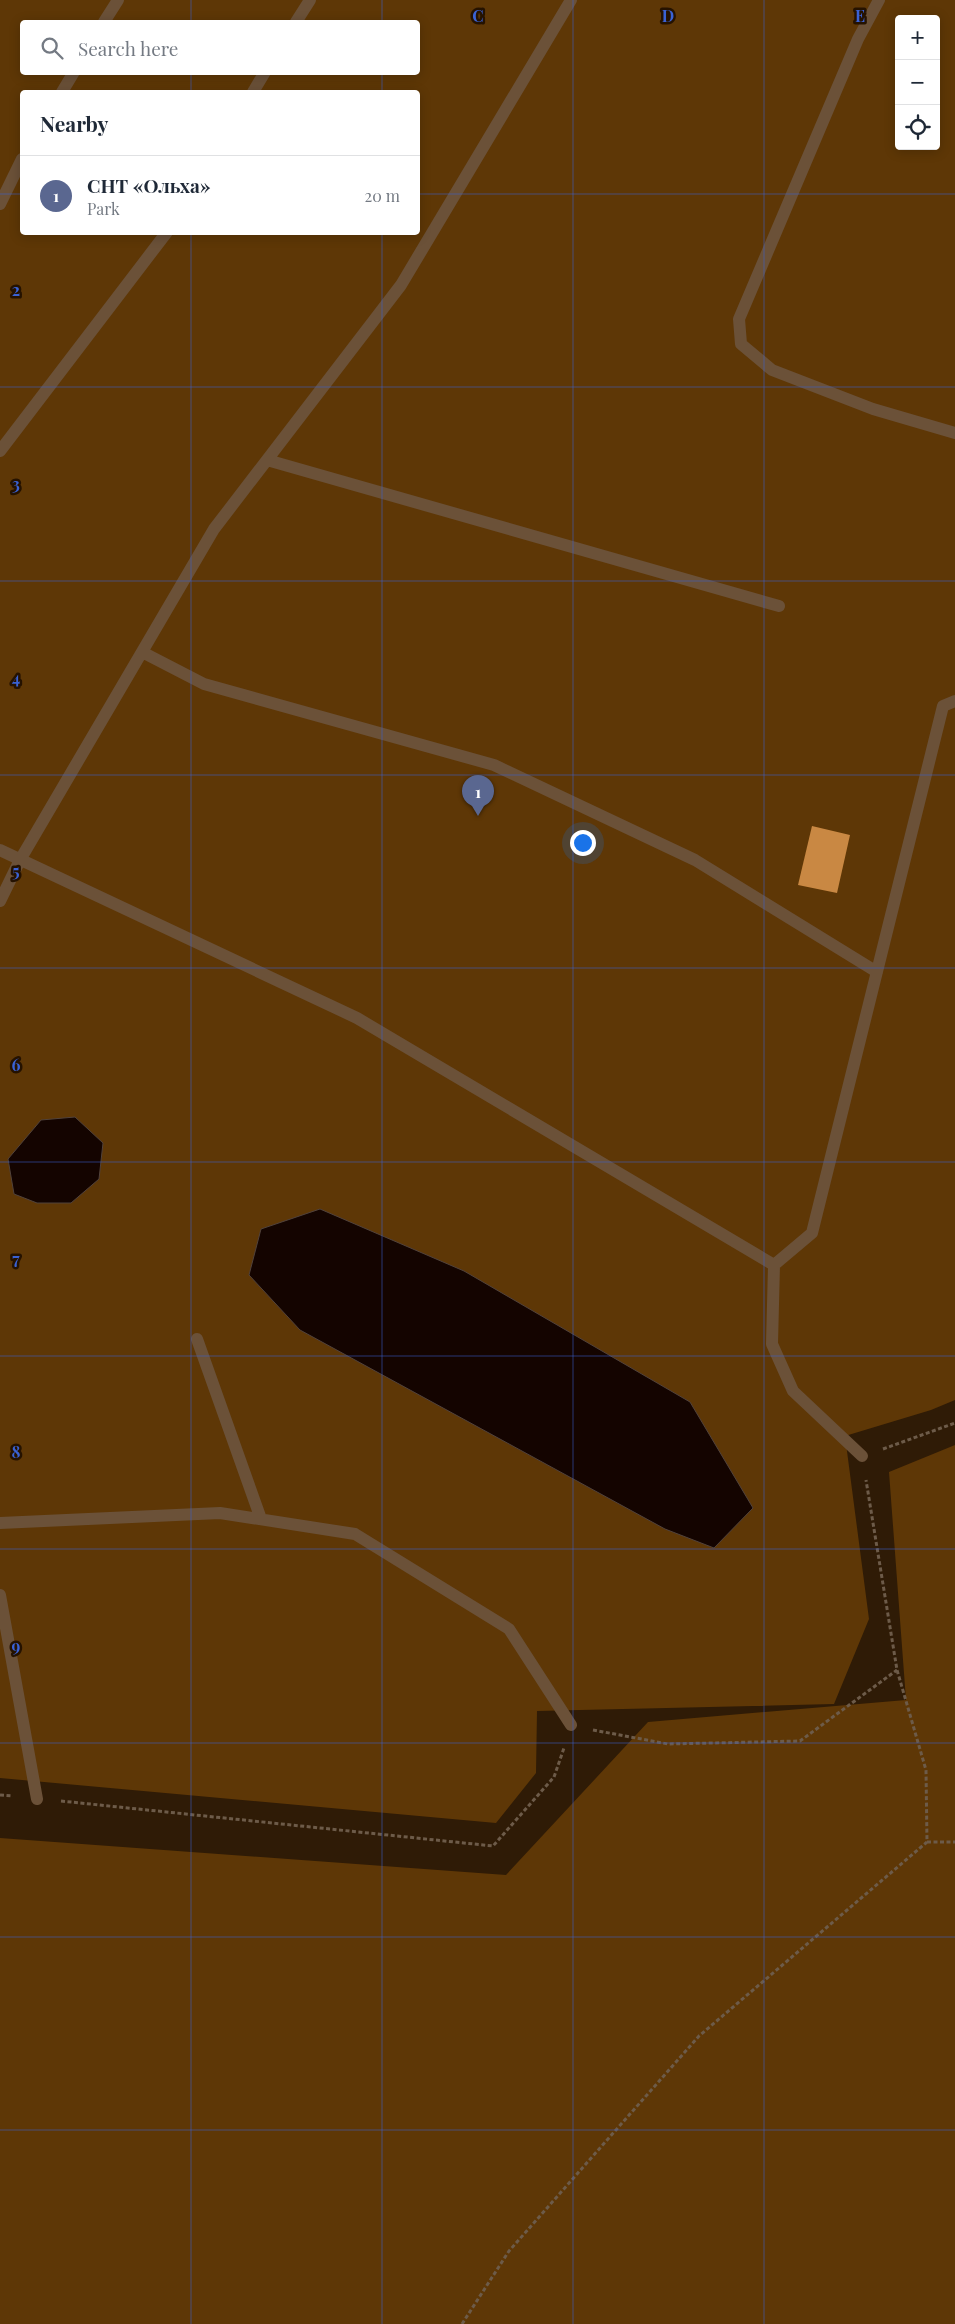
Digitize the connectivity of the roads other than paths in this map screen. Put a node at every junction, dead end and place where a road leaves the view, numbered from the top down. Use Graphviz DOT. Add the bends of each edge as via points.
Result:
graph roads {
  1 [pos="118,0"];
  2 [pos="310,0"];
  3 [pos="571,0"];
  4 [pos="879,0"];
  5 [pos="105,20"];
  6 [pos="297,20"];
  7 [pos="72,75"];
  8 [pos="263,75"];
  9 [pos="63,90"];
  10 [pos="254,90"];
  11 [pos="20,163"];
  12 [pos="0,204"];
  13 [pos="165,235"];
  14 [pos="955,432"];
  15 [pos="0,451"];
  16 [pos="267,460"];
  17 [pos="780,606"];
  18 [pos="142,652"];
  19 [pos="955,701"];
  20 [pos="0,850"];
  21 [pos="20,860"];
  22 [pos="0,902"];
  23 [pos="877,972"];
  24 [pos="774,1264"];
  25 [pos="197,1339"];
  26 [pos="862,1456"];
  27 [pos="261,1519"];
  28 [pos="0,1523"];
  29 [pos="0,1595"];
  30 [pos="571,1725"];
  31 [pos="38,1799"];
  1 -- 5 [label="lane"];
  2 -- 6 [label="lane"];
  3 -- 16 [label="lane" via="401,285"];
  4 -- 14 [label="lane" via="858,39 739,319 741,344 772,370 873,409"];
  7 -- 9 [label="lane"];
  8 -- 10 [label="lane"];
  11 -- 12 [label="lane"];
  13 -- 15 [label="lane"];
  16 -- 17 [label="lane"];
  16 -- 18 [label="lane" via="214,528"];
  18 -- 21 [label="lane"];
  18 -- 23 [label="lane" via="204,684 494,765 695,860"];
  19 -- 23 [label="lane" via="943,706"];
  20 -- 21 [label="lane"];
  21 -- 22 [label="lane"];
  21 -- 24 [label="lane" via="357,1018"];
  23 -- 24 [label="lane" via="812,1232"];
  24 -- 26 [label="lane" via="772,1344 793,1391"];
  25 -- 27 [label="lane"];
  27 -- 28 [label="lane" via="220,1513"];
  27 -- 30 [label="lane" via="355,1534 509,1629"];
  29 -- 31 [label="lane"];
}
